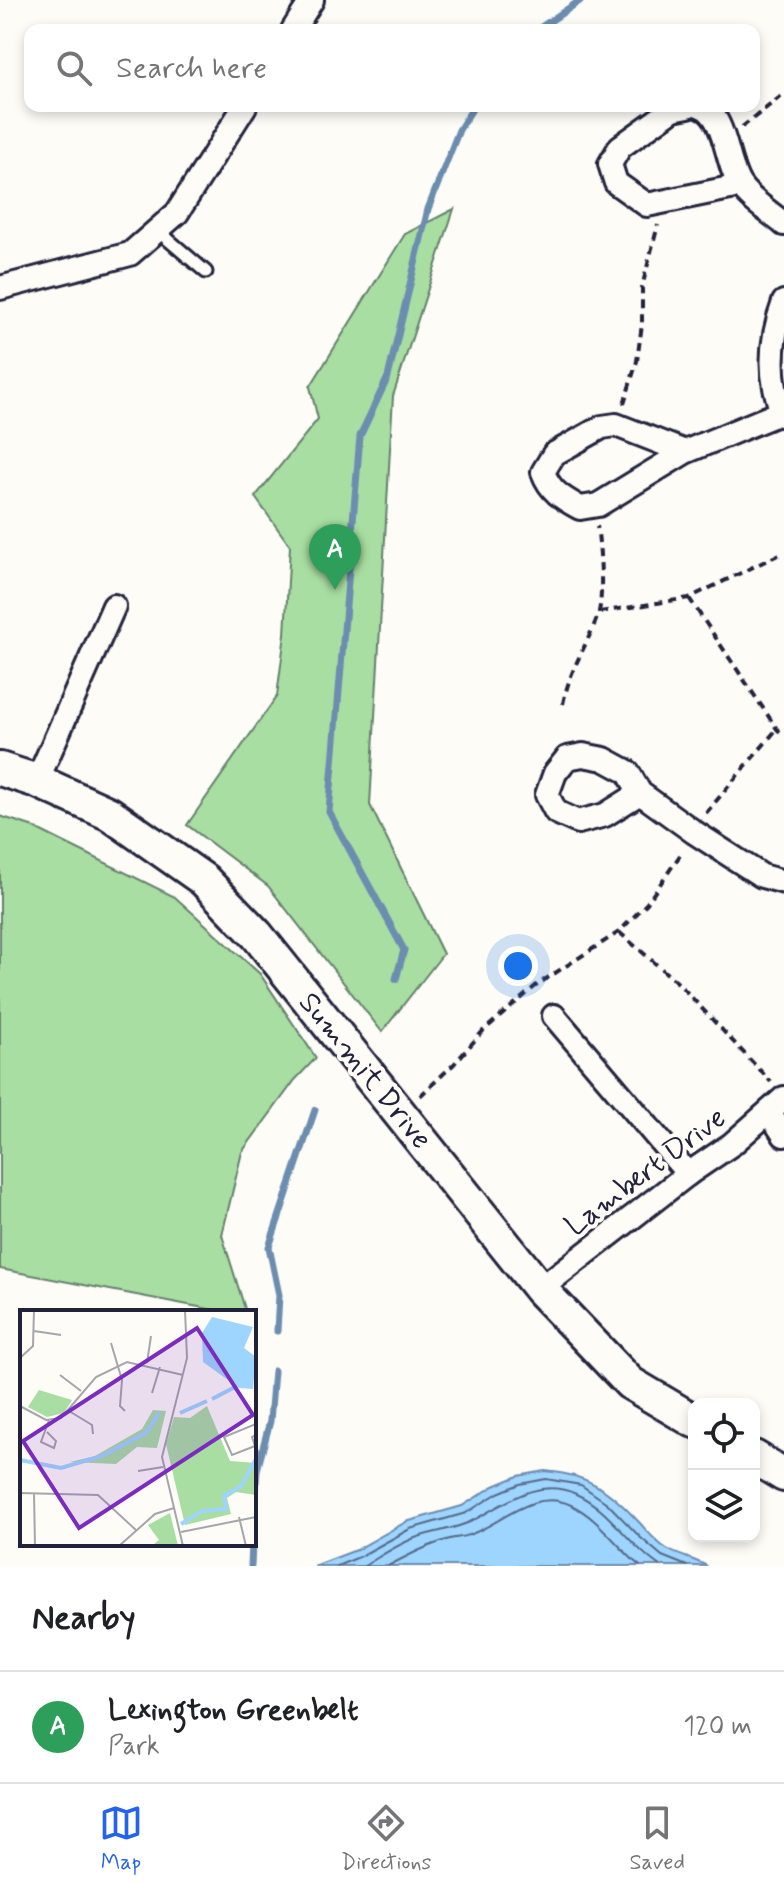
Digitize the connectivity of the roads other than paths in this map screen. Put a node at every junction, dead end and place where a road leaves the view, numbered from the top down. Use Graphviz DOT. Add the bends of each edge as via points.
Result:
graph roads {
  1 [pos="312,0"];
  2 [pos="297,24"];
  3 [pos="241,112"];
  4 [pos="669,112"];
  5 [pos="710,112"];
  6 [pos="740,186"];
  7 [pos="784,224"];
  8 [pos="157,230"];
  9 [pos="206,272"];
  10 [pos="0,288"];
  11 [pos="784,302"];
  12 [pos="783,414"];
  13 [pos="685,452"];
  14 [pos="114,606"];
  15 [pos="0,769"];
  16 [pos="37,781"];
  17 [pos="640,793"];
  18 [pos="784,882"];
  19 [pos="554,1016"];
  20 [pos="775,1098"];
  21 [pos="784,1135"];
  22 [pos="688,1174"];
  23 [pos="540,1289"];
  24 [pos="688,1417"];
  25 [pos="760,1461"];
  26 [pos="784,1475"];
  1 -- 2 [label="street"];
  3 -- 8 [label="street" via="177,213"];
  4 -- 6 [label="street" via="620,147 610,164 616,183 647,205"];
  5 -- 6 [label="street"];
  6 -- 7 [label="street"];
  8 -- 9 [label="lane"];
  8 -- 10 [label="street" via="130,254"];
  11 -- 12 [label="street" via="773,332 772,379"];
  12 -- 13 [label="street"];
  13 -- 13 [label="street" via="616,425 602,427 554,454 543,472 548,486 580,508 594,506"];
  14 -- 16 [label="street"];
  15 -- 16 [label="street, Summit Drive"];
  16 -- 23 [label="street, Summit Drive" via="110,814 204,880 257,935"];
  17 -- 18 [label="street" via="762,876"];
  19 -- 22 [label="street"];
  20 -- 21 [label="street"];
  20 -- 22 [label="street, Lambert Drive" via="732,1144"];
  22 -- 23 [label="street, Lambert Drive"];
  23 -- 24 [label="street, Summit Drive" via="630,1383"];
  25 -- 26 [label="street"];
}
